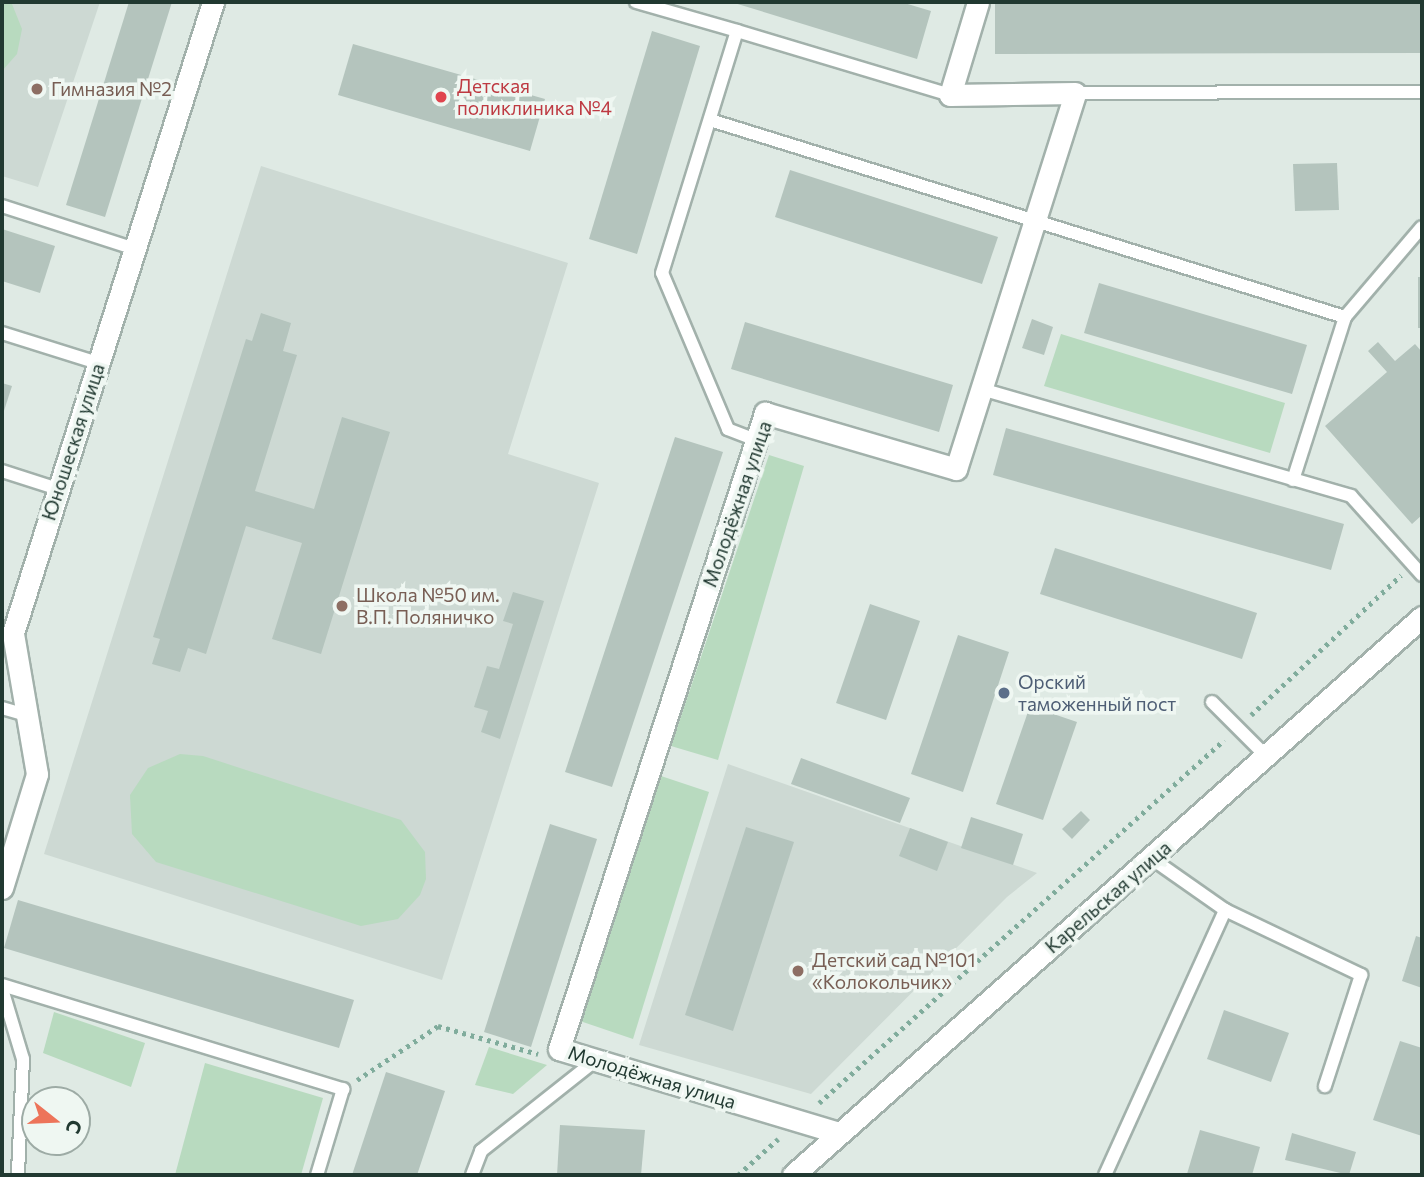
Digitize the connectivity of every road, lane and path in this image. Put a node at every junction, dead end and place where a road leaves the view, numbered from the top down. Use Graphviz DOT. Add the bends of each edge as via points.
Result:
graph roads {
  1 [pos="213,2"];
  2 [pos="636,2"];
  3 [pos="978,2"];
  4 [pos="737,31"];
  5 [pos="1422,92"];
  6 [pos="1075,93"];
  7 [pos="950,95"];
  8 [pos="710,120"];
  9 [pos="2,206"];
  10 [pos="1034,222"];
  11 [pos="1422,227"];
  12 [pos="135,249"];
  13 [pos="1345,317"];
  14 [pos="2,333"];
  15 [pos="98,363"];
  16 [pos="981,389"];
  17 [pos="756,440"];
  18 [pos="2,471"];
  19 [pos="1293,480"];
  20 [pos="58,489"];
  21 [pos="1412,564"];
  22 [pos="1422,575"];
  23 [pos="1422,617"];
  24 [pos="7,631"];
  25 [pos="1212,702"];
  26 [pos="2,708"];
  27 [pos="27,715"];
  28 [pos="1238,728"];
  29 [pos="1266,756"];
  30 [pos="1151,858"];
  31 [pos="2,888"];
  32 [pos="1225,910"];
  33 [pos="2,987"];
  34 [pos="559,1049"];
  35 [pos="596,1060"];
  36 [pos="1325,1086"];
  37 [pos="343,1088"];
  38 [pos="798,1121"];
  39 [pos="839,1133"];
  40 [pos="18,1175"];
  41 [pos="317,1175"];
  42 [pos="472,1175"];
  43 [pos="738,1175"];
  44 [pos="793,1175"];
  45 [pos="1105,1175"];
  1 -- 12 [label="street, Юношеская улица"];
  2 -- 4 [label="lane"];
  3 -- 7 [label="street"];
  4 -- 7 [label="lane"];
  4 -- 8 [label="lane"];
  5 -- 6 [label="lane"];
  6 -- 7 [label="street"];
  6 -- 10 [label="street, Молодёжная улица"];
  8 -- 10 [label="lane"];
  8 -- 17 [label="lane" via="662,273 728,429"];
  9 -- 12 [label="lane"];
  10 -- 13 [label="lane"];
  10 -- 16 [label="street, Молодёжная улица"];
  11 -- 13 [label="lane"];
  12 -- 15 [label="street, Юношеская улица"];
  13 -- 19 [label="lane"];
  14 -- 15 [label="lane"];
  15 -- 20 [label="street, Юношеская улица"];
  16 -- 17 [label="street, Молодёжная улица" via="956,469 765,413"];
  16 -- 19 [label="lane"];
  17 -- 34 [label="street, Молодёжная улица"];
  18 -- 20 [label="lane"];
  19 -- 21 [label="lane" via="1351,496"];
  20 -- 24 [label="street, Юношеская улица"];
  21 -- 22 [label="lane"];
  21 -- 28 [label="path"];
  23 -- 29 [label="street, Карельская улица"];
  24 -- 27 [label="street, Юношеская улица"];
  25 -- 28 [label="lane"];
  26 -- 27 [label="lane"];
  27 -- 31 [label="street, Юношеская улица" via="37,774"];
  28 -- 29 [label="lane"];
  28 -- 38 [label="path"];
  29 -- 30 [label="street, Карельская улица"];
  30 -- 32 [label="lane"];
  30 -- 39 [label="street, Карельская улица"];
  32 -- 36 [label="lane" via="1361,975"];
  32 -- 45 [label="lane"];
  33 -- 37 [label="lane"];
  33 -- 40 [label="lane" via="23,1059"];
  34 -- 35 [label="street, Молодёжная улица"];
  34 -- 37 [label="path" via="540,1054 438,1026"];
  35 -- 38 [label="street, Молодёжная улица"];
  35 -- 42 [label="lane" via="481,1150"];
  37 -- 41 [label="lane"];
  38 -- 39 [label="street, Молодёжная улица"];
  38 -- 43 [label="path"];
  39 -- 44 [label="street, Карельская улица"];
}
